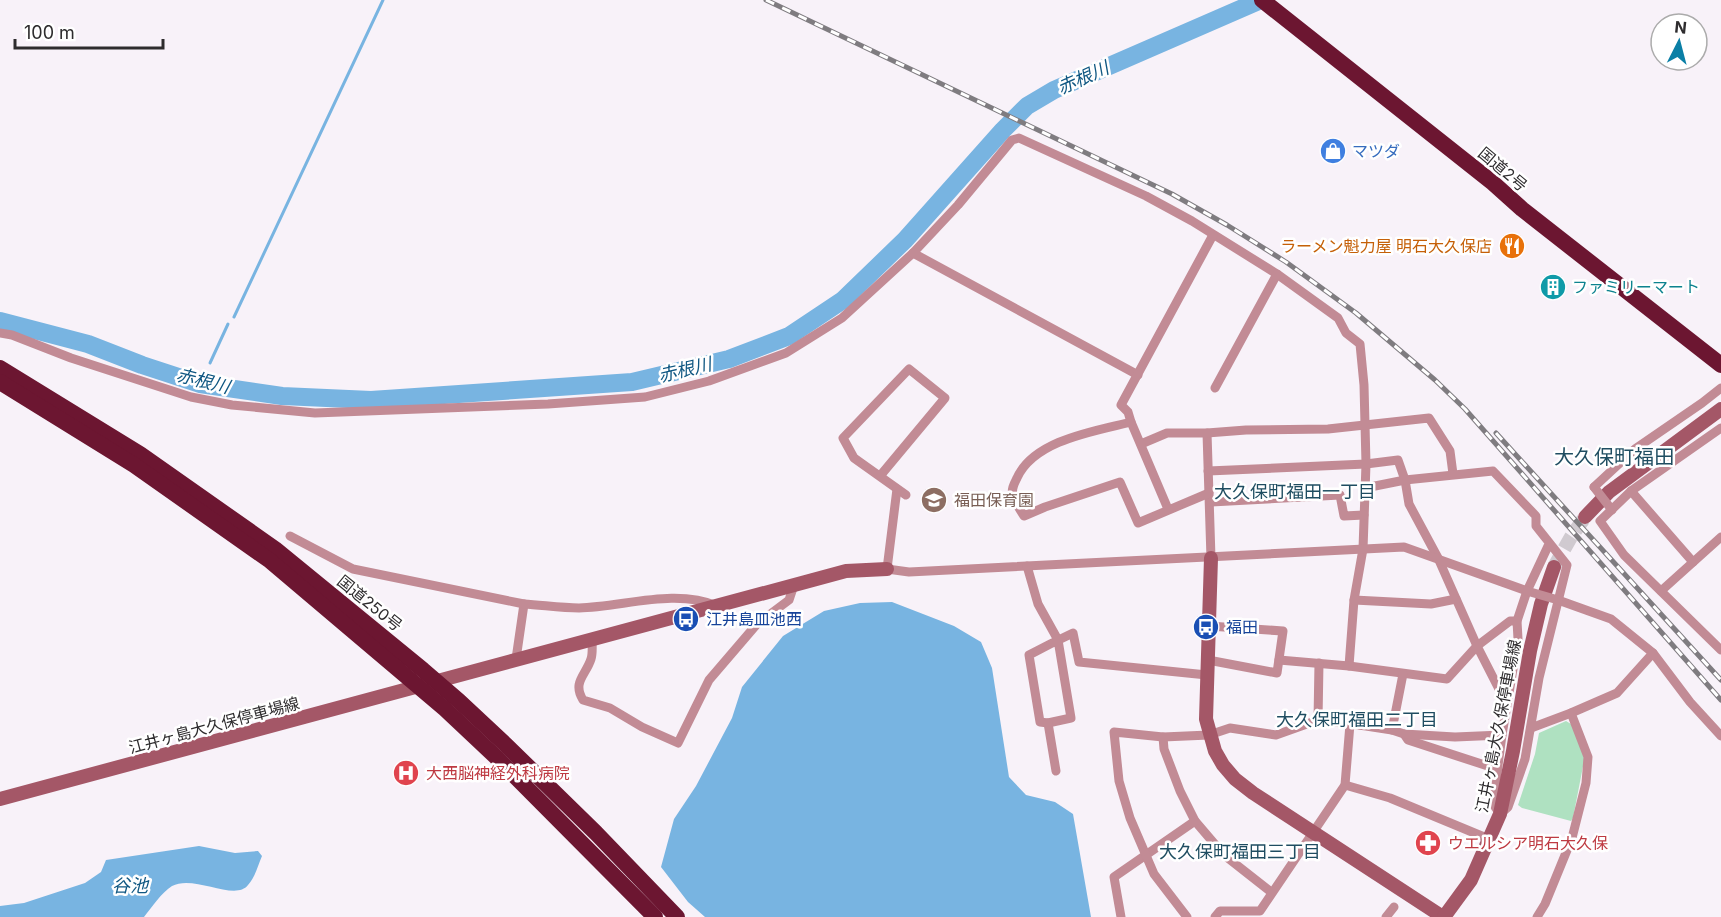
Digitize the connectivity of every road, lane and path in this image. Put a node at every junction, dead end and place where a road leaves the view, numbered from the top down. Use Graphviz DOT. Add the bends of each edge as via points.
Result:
graph roads {
  1 [pos="1266,3"];
  2 [pos="1213,235"];
  3 [pos="913,253"];
  4 [pos="1277,274"];
  5 [pos="0,333"];
  6 [pos="1721,365"];
  7 [pos="0,368"];
  8 [pos="1138,375"];
  9 [pos="0,382"];
  10 [pos="1215,388"];
  11 [pos="1721,388"];
  12 [pos="1719,415"];
  13 [pos="1131,422"];
  14 [pos="1366,426"];
  15 [pos="1721,428"];
  16 [pos="1207,433"];
  17 [pos="1141,444"];
  18 [pos="1366,464"];
  19 [pos="1208,471"];
  20 [pos="1454,474"];
  21 [pos="880,476"];
  22 [pos="1405,480"];
  23 [pos="1365,488"];
  24 [pos="897,489"];
  25 [pos="1631,491"];
  26 [pos="906,495"];
  27 [pos="1210,497"];
  28 [pos="1168,509"];
  29 [pos="1612,510"];
  30 [pos="1364,515"];
  31 [pos="1586,517"];
  32 [pos="290,536"];
  33 [pos="1720,539"];
  34 [pos="1550,544"];
  35 [pos="1363,549"];
  36 [pos="1211,558"];
  37 [pos="1437,558"];
  38 [pos="1693,562"];
  39 [pos="1027,566"];
  40 [pos="1554,567"];
  41 [pos="887,569"];
  42 [pos="794,585"];
  43 [pos="1527,591"];
  44 [pos="1661,591"];
  45 [pos="681,598"];
  46 [pos="1456,599"];
  47 [pos="1354,600"];
  48 [pos="1558,600"];
  49 [pos="524,604"];
  50 [pos="717,606"];
  51 [pos="685,614"];
  52 [pos="1517,621"];
  53 [pos="1209,626"];
  54 [pos="592,639"];
  55 [pos="1058,640"];
  56 [pos="1477,646"];
  57 [pos="1721,650"];
  58 [pos="1653,653"];
  59 [pos="516,659"];
  60 [pos="1208,660"];
  61 [pos="1279,660"];
  62 [pos="1319,663"];
  63 [pos="1349,666"];
  64 [pos="1403,674"];
  65 [pos="1207,675"];
  66 [pos="437,681"];
  67 [pos="420,687"];
  68 [pos="1508,699"];
  69 [pos="1571,713"];
  70 [pos="1318,720"];
  71 [pos="1048,723"];
  72 [pos="1350,724"];
  73 [pos="1531,728"];
  74 [pos="1392,730"];
  75 [pos="1404,734"];
  76 [pos="1209,735"];
  77 [pos="1502,735"];
  78 [pos="1721,736"];
  79 [pos="1163,737"];
  80 [pos="1497,770"];
  81 [pos="1056,771"];
  82 [pos="1345,785"];
  83 [pos="0,799"];
  84 [pos="1500,813"];
  85 [pos="1196,821"];
  86 [pos="1313,833"];
  87 [pos="1489,839"];
  88 [pos="1146,856"];
  89 [pos="1271,892"];
  90 [pos="1394,907"];
  91 [pos="655,917"];
  92 [pos="677,917"];
  93 [pos="1120,917"];
  94 [pos="1188,917"];
  95 [pos="1215,917"];
  96 [pos="1386,917"];
  97 [pos="1444,917"];
  98 [pos="1537,917"];
  1 -- 6 [label="highway, 国道2号"];
  2 -- 3 [label="street" via="1146,196 1019,138 1012,140"];
  2 -- 4 [label="street"];
  2 -- 8 [label="street"];
  3 -- 5 [label="street" via="842,318 786,353 709,381 645,397 315,413 232,405 191,397"];
  3 -- 8 [label="street"];
  4 -- 10 [label="street"];
  4 -- 14 [label="street" via="1338,318 1346,333 1360,344"];
  7 -- 66 [label="highway, 国道250号" via="140,454 275,549"];
  8 -- 13 [label="street" via="1121,405"];
  9 -- 67 [label="highway, 国道250号" via="134,465 269,560"];
  11 -- 29 [label="street, bridge" via="1635,449 1594,487"];
  12 -- 31 [label="main road" via="1609,492"];
  13 -- 17 [label="street"];
  13 -- 28 [label="street" via="1071,438 1037,454 1019,472 1013,496 1024,516 1120,482 1138,523"];
  14 -- 16 [label="street"];
  14 -- 18 [label="street"];
  14 -- 20 [label="street" via="1429,418 1450,452"];
  15 -- 25 [label="street"];
  16 -- 17 [label="street" via="1167,433"];
  16 -- 19 [label="street"];
  17 -- 28 [label="street"];
  18 -- 19 [label="street"];
  18 -- 22 [label="street" via="1398,460"];
  18 -- 23 [label="street"];
  19 -- 27 [label="street"];
  20 -- 22 [label="street"];
  20 -- 34 [label="street" via="1493,471 1536,516 1536,525"];
  21 -- 21 [label="street" via="854,458 843,438 909,369 945,398"];
  21 -- 24 [label="street"];
  22 -- 23 [label="street"];
  22 -- 37 [label="street" via="1409,504"];
  23 -- 30 [label="street"];
  24 -- 26 [label="street"];
  24 -- 41 [label="street"];
  25 -- 29 [label="street"];
  25 -- 38 [label="street"];
  27 -- 28 [label="street"];
  27 -- 30 [label="street" via="1340,495 1344,516"];
  27 -- 36 [label="street"];
  29 -- 44 [label="street" via="1600,521 1624,555"];
  30 -- 35 [label="street"];
  32 -- 49 [label="street" via="353,569"];
  33 -- 38 [label="street"];
  34 -- 43 [label="street"];
  34 -- 48 [label="street" via="1567,565"];
  35 -- 36 [label="street"];
  35 -- 37 [label="street" via="1404,547"];
  35 -- 47 [label="street"];
  36 -- 39 [label="street"];
  36 -- 53 [label="main road"];
  37 -- 43 [label="street"];
  37 -- 46 [label="street"];
  38 -- 44 [label="street"];
  39 -- 41 [label="street" via="909,572"];
  39 -- 55 [label="street" via="1038,604"];
  40 -- 84 [label="main road, 江井ヶ島大久保停車場線" via="1530,651"];
  41 -- 42 [label="main road, 江井ヶ島大久保停車場線" via="846,571"];
  42 -- 50 [label="main road, 江井ヶ島大久保停車場線"];
  42 -- 54 [label="street" via="789,600 757,624 709,680 678,743 610,708 583,700 578,685 591,658"];
  43 -- 48 [label="street, bridge"];
  43 -- 52 [label="street"];
  44 -- 57 [label="street"];
  45 -- 49 [label="street" via="580,608"];
  45 -- 50 [label="street"];
  45 -- 51 [label="street"];
  46 -- 47 [label="street" via="1431,604"];
  46 -- 56 [label="street"];
  47 -- 63 [label="street"];
  48 -- 58 [label="street" via="1611,620"];
  48 -- 73 [label="street"];
  49 -- 59 [label="street"];
  50 -- 51 [label="main road, 江井ヶ島大久保停車場線"];
  51 -- 54 [label="main road, 江井ヶ島大久保停車場線"];
  52 -- 56 [label="street" via="1510,621"];
  52 -- 68 [label="street" via="1518,639"];
  53 -- 60 [label="main road"];
  53 -- 61 [label="street" via="1283,631"];
  54 -- 59 [label="main road, 江井ヶ島大久保停車場線"];
  55 -- 65 [label="street" via="1073,633 1079,662"];
  55 -- 71 [label="street" via="1071,718"];
  55 -- 71 [label="street" via="1029,655 1041,722"];
  56 -- 64 [label="street" via="1447,679"];
  56 -- 68 [label="street"];
  58 -- 69 [label="street" via="1617,693"];
  58 -- 78 [label="street"];
  59 -- 66 [label="main road, 江井ヶ島大久保停車場線"];
  60 -- 61 [label="street" via="1277,674"];
  60 -- 65 [label="main road"];
  61 -- 62 [label="street"];
  62 -- 63 [label="street"];
  62 -- 70 [label="street"];
  63 -- 64 [label="street"];
  64 -- 74 [label="street"];
  65 -- 76 [label="main road"];
  66 -- 67 [label="main road, 江井ヶ島大久保停車場線"];
  66 -- 92 [label="highway, 国道250号" via="506,744"];
  67 -- 83 [label="main road, 江井ヶ島大久保停車場線"];
  67 -- 91 [label="highway, 国道250号" via="496,757"];
  68 -- 77 [label="street"];
  69 -- 73 [label="street"];
  69 -- 98 [label="street" via="1588,757 1586,783 1572,838"];
  70 -- 72 [label="street"];
  70 -- 76 [label="street" via="1276,735 1230,728"];
  71 -- 81 [label="street"];
  72 -- 74 [label="street"];
  72 -- 82 [label="street"];
  73 -- 84 [label="street" via="1508,807"];
  74 -- 75 [label="street"];
  75 -- 77 [label="street"];
  75 -- 80 [label="street" via="1408,740"];
  76 -- 79 [label="street"];
  76 -- 86 [label="main road" via="1223,765 1235,779"];
  77 -- 80 [label="street"];
  79 -- 85 [label="street" via="1180,791"];
  79 -- 88 [label="street" via="1114,732 1119,781"];
  80 -- 84 [label="street" via="1493,804"];
  82 -- 86 [label="street"];
  82 -- 87 [label="street" via="1390,798"];
  84 -- 87 [label="main road, 江井ヶ島大久保停車場線"];
  85 -- 88 [label="street"];
  85 -- 89 [label="street" via="1224,855"];
  86 -- 89 [label="street"];
  86 -- 97 [label="main road"];
  87 -- 97 [label="main road, 江井ヶ島大久保停車場線" via="1471,880"];
  88 -- 93 [label="street" via="1114,876"];
  88 -- 94 [label="street" via="1154,874"];
  89 -- 95 [label="street" via="1260,911 1220,911"];
  90 -- 96 [label="street"];
}
